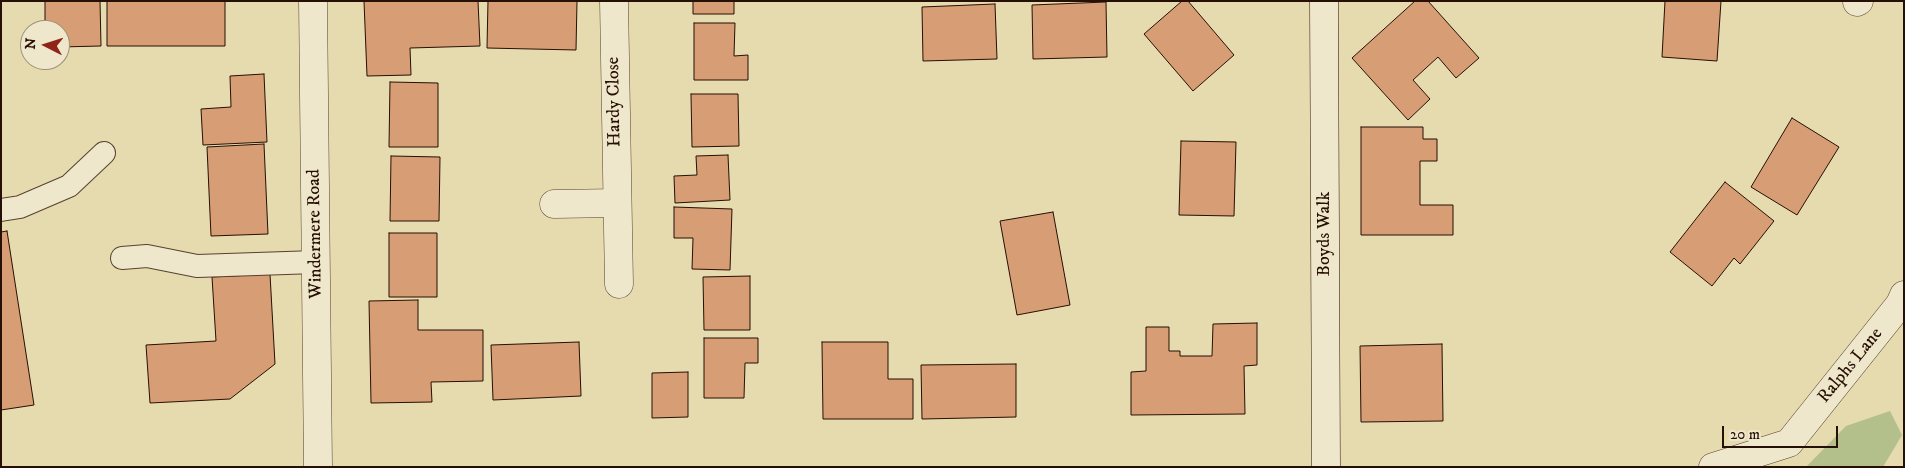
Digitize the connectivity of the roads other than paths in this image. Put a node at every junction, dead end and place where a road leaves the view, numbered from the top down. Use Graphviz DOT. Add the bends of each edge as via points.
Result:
graph roads {
  1 [pos="313,1"];
  2 [pos="614,1"];
  3 [pos="1324,1"];
  4 [pos="104,153"];
  5 [pos="617,203"];
  6 [pos="554,204"];
  7 [pos="1,210"];
  8 [pos="122,258"];
  9 [pos="316,262"];
  10 [pos="619,284"];
  11 [pos="1904,295"];
  12 [pos="1734,465"];
  13 [pos="318,467"];
  14 [pos="1326,467"];
  1 -- 9 [label="street, Windermere Road"];
  2 -- 5 [label="street, Hardy Close"];
  3 -- 14 [label="street, Boyds Walk"];
  4 -- 7 [label="lane" via="68,186 20,207"];
  5 -- 6 [label="street"];
  5 -- 10 [label="street, Hardy Close"];
  8 -- 9 [label="lane" via="147,256 197,266"];
  9 -- 13 [label="street, Windermere Road"];
  11 -- 12 [label="street, Ralphs Lane" via="1789,443"];
}
